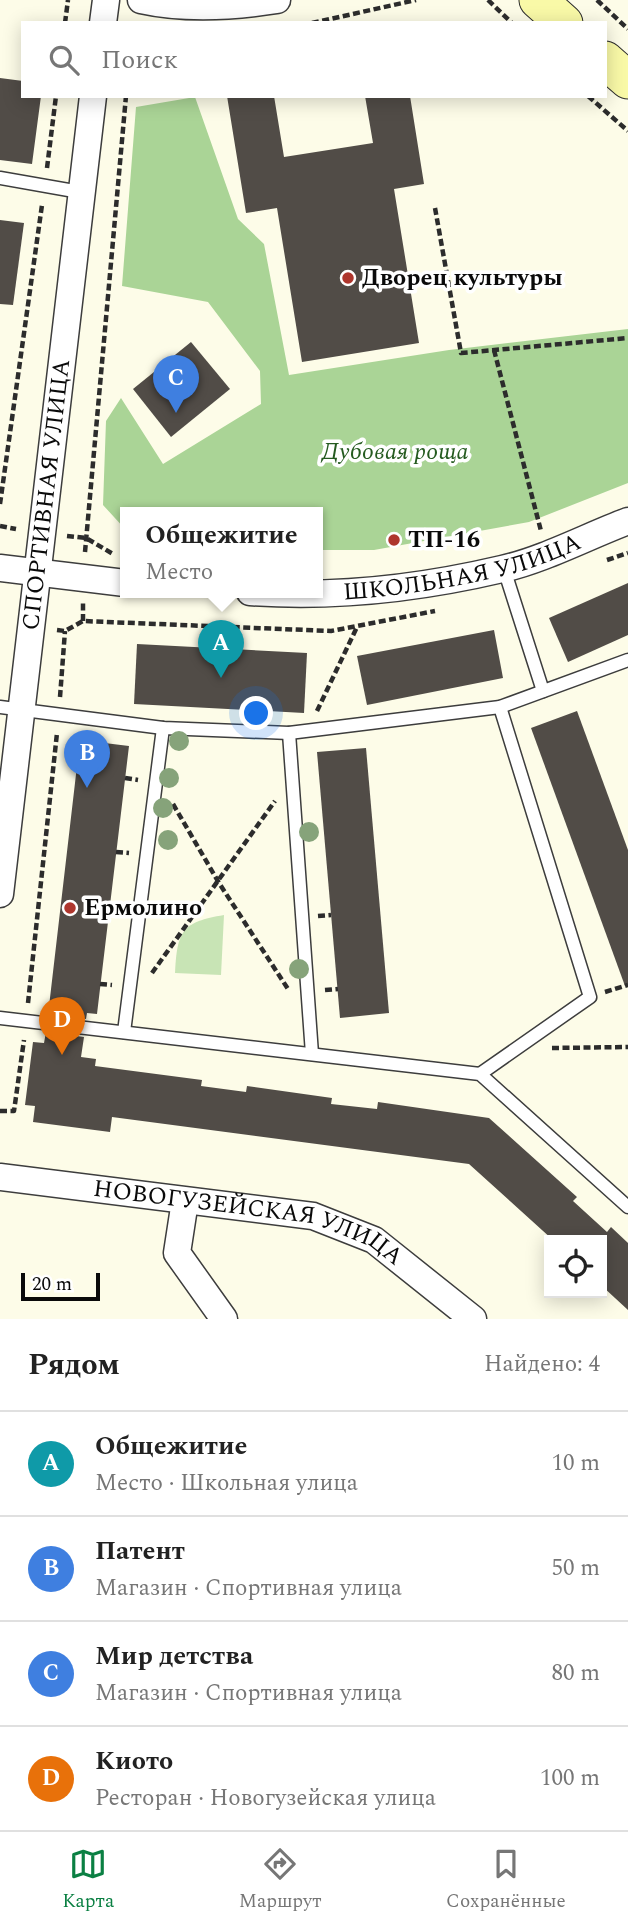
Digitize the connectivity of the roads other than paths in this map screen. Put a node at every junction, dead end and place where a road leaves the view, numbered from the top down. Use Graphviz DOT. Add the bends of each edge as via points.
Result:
graph roads {
  1 [pos="106,0"];
  2 [pos="141,0"];
  3 [pos="277,0"];
  4 [pos="538,0"];
  5 [pos="103,21"];
  6 [pos="562,21"];
  7 [pos="93,98"];
  8 [pos="0,178"];
  9 [pos="80,192"];
  10 [pos="628,522"];
  11 [pos="0,568"];
  12 [pos="504,569"];
  13 [pos="120,572"];
  14 [pos="39,574"];
  15 [pos="323,592"];
  16 [pos="628,660"];
  17 [pos="543,691"];
  18 [pos="500,707"];
  19 [pos="11,708"];
  20 [pos="163,728"];
  21 [pos="289,733"];
  22 [pos="0,894"];
  23 [pos="0,1018"];
  24 [pos="124,1032"];
  25 [pos="312,1055"];
  26 [pos="480,1074"];
  27 [pos="0,1177"];
  28 [pos="185,1201"];
  29 [pos="628,1207"];
  30 [pos="224,1319"];
  31 [pos="473,1319"];
  1 -- 5 [label="street"];
  2 -- 3 [label="street" via="228,7"];
  4 -- 6 [label="street"];
  7 -- 9 [label="street, СПОРТИВНАЯ УЛИЦА"];
  8 -- 9 [label="lane"];
  9 -- 14 [label="street, СПОРТИВНАЯ УЛИЦА"];
  10 -- 12 [label="street, ШКОЛЬНАЯ УЛИЦА"];
  11 -- 14 [label="street"];
  12 -- 15 [label="street, ШКОЛЬНАЯ УЛИЦА" via="377,590"];
  12 -- 17 [label="lane"];
  13 -- 14 [label="street" via="84,580"];
  14 -- 19 [label="street, СПОРТИВНАЯ УЛИЦА"];
  16 -- 17 [label="lane"];
  17 -- 18 [label="lane"];
  18 -- 21 [label="lane"];
  18 -- 26 [label="lane" via="590,997"];
  19 -- 20 [label="lane"];
  19 -- 22 [label="street, СПОРТИВНАЯ УЛИЦА"];
  20 -- 21 [label="lane"];
  20 -- 24 [label="lane"];
  21 -- 25 [label="lane"];
  23 -- 24 [label="lane"];
  24 -- 25 [label="lane"];
  25 -- 26 [label="lane"];
  26 -- 29 [label="lane"];
  27 -- 28 [label="street, НОВОГУЗЕЙСКАЯ УЛИЦА"];
  28 -- 30 [label="street" via="177,1253"];
  28 -- 31 [label="street, НОВОГУЗЕЙСКАЯ УЛИЦА" via="313,1216 374,1240"];
}
